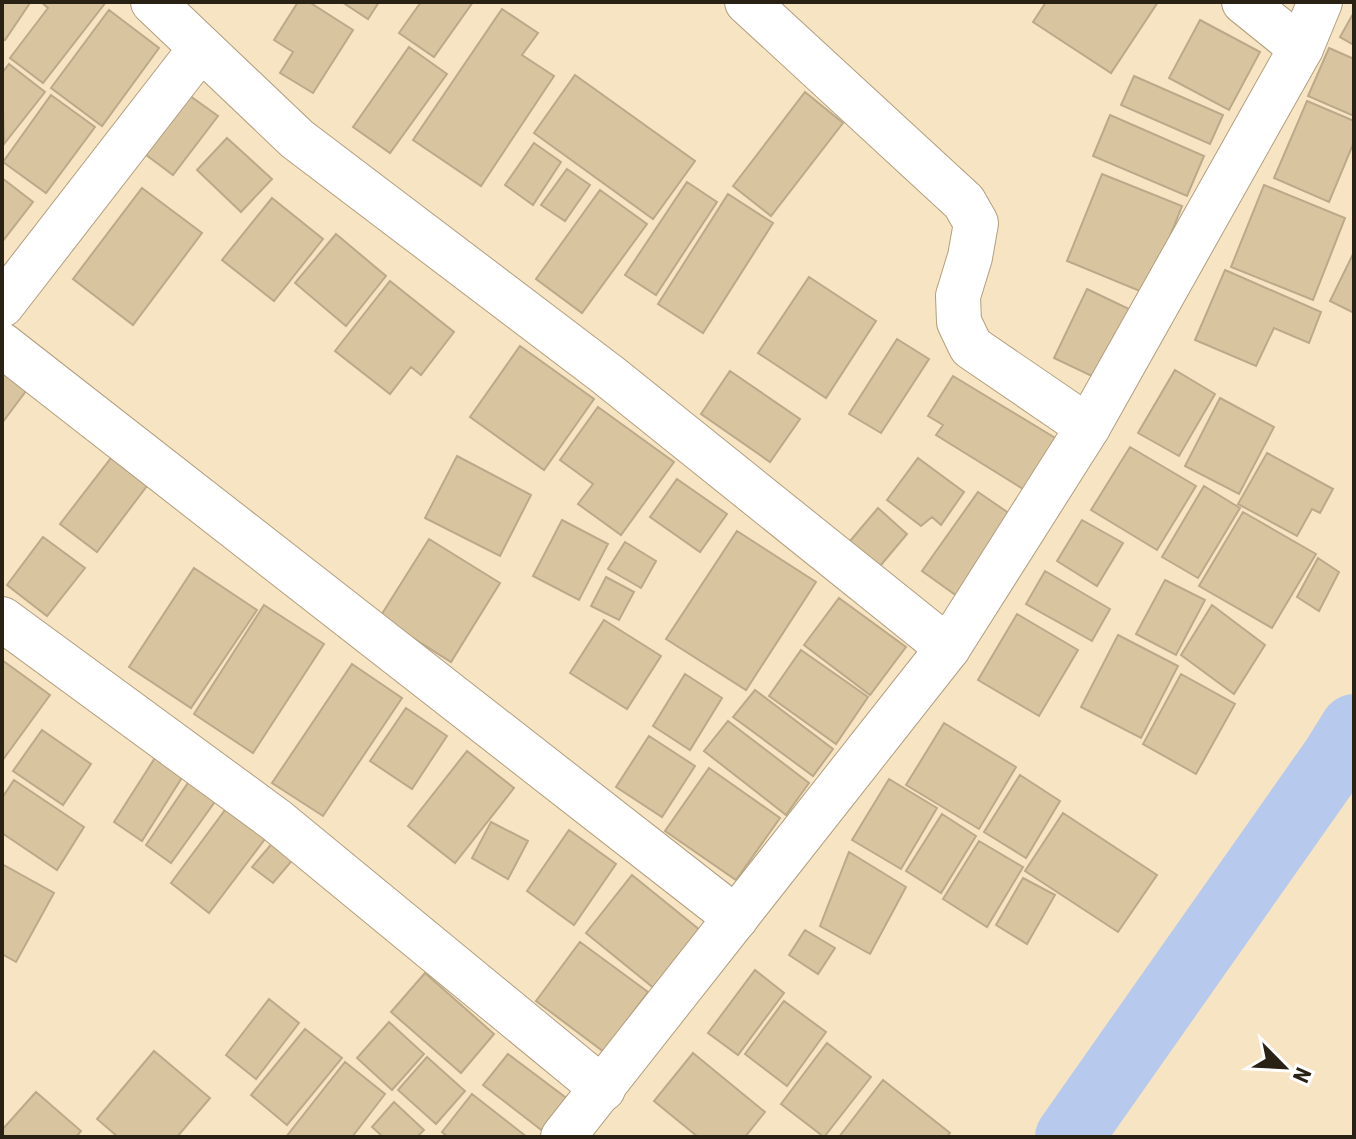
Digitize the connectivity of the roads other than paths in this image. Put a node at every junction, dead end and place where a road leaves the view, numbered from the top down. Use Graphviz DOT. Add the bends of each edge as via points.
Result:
graph roads {
  1 [pos="153,2"];
  2 [pos="747,2"];
  3 [pos="1244,2"];
  4 [pos="1320,2"];
  5 [pos="201,48"];
  6 [pos="1301,48"];
  7 [pos="2,305"];
  8 [pos="2,345"];
  9 [pos="1088,427"];
  10 [pos="2,619"];
  11 [pos="948,648"];
  12 [pos="736,918"];
  13 [pos="603,1089"];
  14 [pos="563,1137"];
  1 -- 5 [label="street"];
  2 -- 9 [label="street" via="964,202 976,223 958,296 959,322 971,347"];
  3 -- 6 [label="street"];
  4 -- 6 [label="street"];
  5 -- 7 [label="street"];
  5 -- 11 [label="street" via="297,139 608,375"];
  6 -- 9 [label="street"];
  8 -- 12 [label="street"];
  9 -- 11 [label="street"];
  10 -- 13 [label="street" via="276,820"];
  11 -- 12 [label="street"];
  12 -- 13 [label="street"];
  13 -- 14 [label="street"];
}
